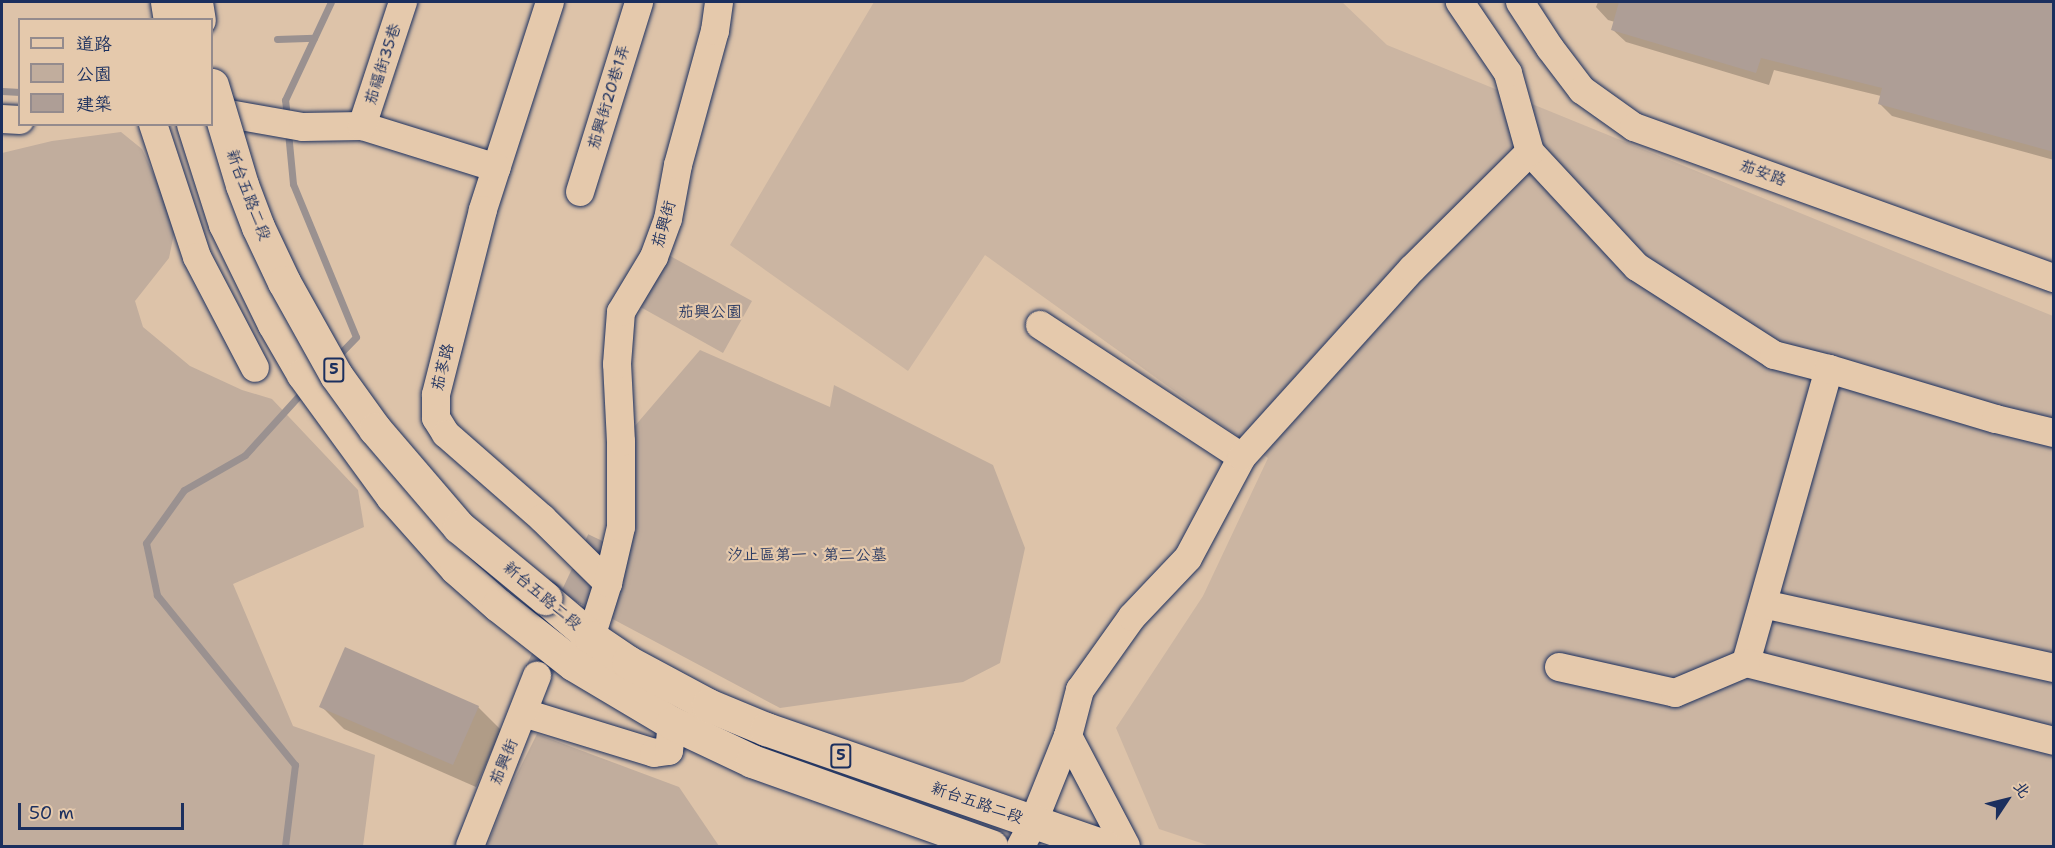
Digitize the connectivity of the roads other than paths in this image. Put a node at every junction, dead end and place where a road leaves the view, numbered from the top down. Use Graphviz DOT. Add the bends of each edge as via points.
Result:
graph roads {
  1 [pos="167,2"];
  2 [pos="196,2"];
  3 [pos="403,2"];
  4 [pos="550,2"];
  5 [pos="639,2"];
  6 [pos="719,2"];
  7 [pos="1460,2"];
  8 [pos="1520,2"];
  9 [pos="170,18"];
  10 [pos="199,18"];
  11 [pos="213,88"];
  12 [pos="213,111"];
  13 [pos="2,119"];
  14 [pos="18,120"];
  15 [pos="154,126"];
  16 [pos="194,126"];
  17 [pos="362,126"];
  18 [pos="1530,152"];
  19 [pos="497,168"];
  20 [pos="580,192"];
  21 [pos="2054,278"];
  22 [pos="1040,325"];
  23 [pos="255,368"];
  24 [pos="1829,369"];
  25 [pos="2054,434"];
  26 [pos="621,442"];
  27 [pos="1242,457"];
  28 [pos="601,540"];
  29 [pos="608,583"];
  30 [pos="1763,604"];
  31 [pos="591,637"];
  32 [pos="1746,663"];
  33 [pos="573,664"];
  34 [pos="1559,667"];
  35 [pos="2054,668"];
  36 [pos="537,676"];
  37 [pos="524,713"];
  38 [pos="672,723"];
  39 [pos="1068,736"];
  40 [pos="2054,741"];
  41 [pos="1027,835"];
  42 [pos="470,846"];
  43 [pos="991,846"];
  44 [pos="1104,846"];
  45 [pos="1126,846"];
  1 -- 9 [label="main road"];
  2 -- 10 [label="main road"];
  3 -- 17 [label="street, 茄福街35巷"];
  4 -- 19 [label="street, 茄苳路"];
  5 -- 20 [label="street, 茄興街20巷1弄"];
  6 -- 26 [label="street, 茄興街" via="668,219 654,258 621,312 617,364"];
  7 -- 18 [label="street" via="1508,73"];
  8 -- 21 [label="street, 茄安路" via="1582,90 1634,127"];
  11 -- 31 [label="main road, 新台五路二段 / 5, bridge" via="258,227 336,375 375,429 459,527"];
  12 -- 17 [label="street" via="303,127"];
  13 -- 14 [label="street"];
  15 -- 23 [label="street" via="197,257"];
  16 -- 33 [label="main road, 新台五路二段 / 5" via="225,224 258,294 303,374 347,437 456,568"];
  17 -- 19 [label="street"];
  18 -- 24 [label="street" via="1637,267 1774,355"];
  18 -- 27 [label="street" via="1412,269"];
  19 -- 29 [label="street, 茄苳路" via="435,395 436,418 446,434 542,518"];
  22 -- 27 [label="street"];
  24 -- 25 [label="street"];
  24 -- 30 [label="street"];
  26 -- 28 [label="street, 茄興街"];
  26 -- 29 [label="street, 茄興街" via="621,527"];
  27 -- 39 [label="street" via="1188,558 1132,617 1080,690"];
  29 -- 31 [label="street"];
  30 -- 32 [label="street"];
  30 -- 35 [label="street"];
  31 -- 33 [label="street"];
  31 -- 41 [label="main road, 新台五路二段 / 5" via="628,662 708,705"];
  32 -- 34 [label="street" via="1676,693"];
  32 -- 40 [label="street"];
  33 -- 38 [label="main road, 新台五路二段 / 5"];
  36 -- 37 [label="street, 茄興街"];
  37 -- 38 [label="street" via="654,753 669,751"];
  37 -- 42 [label="street, 茄興街"];
  38 -- 43 [label="main road, 新台五路二段 / 5" via="752,761"];
  39 -- 41 [label="street"];
  39 -- 45 [label="street"];
  41 -- 44 [label="main road, 新台五路二段 / 5"];
}
